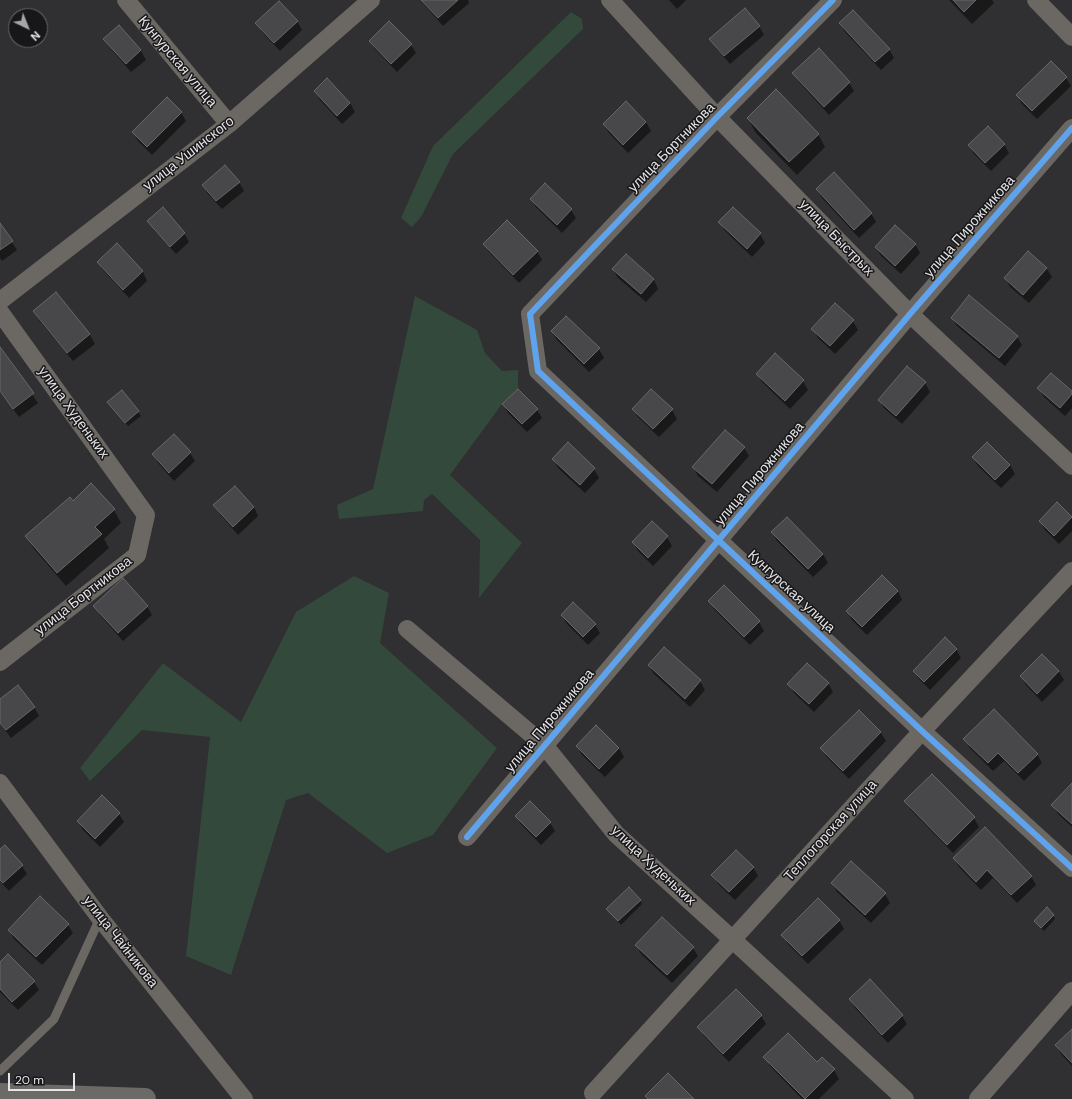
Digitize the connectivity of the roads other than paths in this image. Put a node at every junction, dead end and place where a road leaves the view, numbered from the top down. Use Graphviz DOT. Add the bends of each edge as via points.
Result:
graph roads {
  1 [pos="126,0"];
  2 [pos="371,0"];
  3 [pos="610,0"];
  4 [pos="833,0"];
  5 [pos="1036,0"];
  6 [pos="1072,37"];
  7 [pos="717,117"];
  8 [pos="228,124"];
  9 [pos="1072,128"];
  10 [pos="0,301"];
  11 [pos="0,312"];
  12 [pos="530,314"];
  13 [pos="910,314"];
  14 [pos="1072,466"];
  15 [pos="146,515"];
  16 [pos="719,541"];
  17 [pos="1072,571"];
  18 [pos="407,629"];
  19 [pos="0,662"];
  20 [pos="922,731"];
  21 [pos="544,745"];
  22 [pos="0,783"];
  23 [pos="467,837"];
  24 [pos="1072,868"];
  25 [pos="100,918"];
  26 [pos="733,940"];
  27 [pos="1072,991"];
  28 [pos="0,1071"];
  29 [pos="593,1093"];
  30 [pos="0,1094"];
  31 [pos="145,1099"];
  32 [pos="244,1099"];
  33 [pos="905,1099"];
  34 [pos="978,1099"];
  1 -- 8 [label="street, Кунгурская улица"];
  2 -- 8 [label="street, улица Ушинского"];
  3 -- 7 [label="street, улица Быстрых"];
  4 -- 7 [label="street, улица Бортникова"];
  5 -- 6 [label="street"];
  7 -- 12 [label="street, улица Бортникова"];
  7 -- 13 [label="street, улица Быстрых"];
  8 -- 10 [label="street, улица Ушинского"];
  9 -- 13 [label="street, улица Пирожникова"];
  11 -- 15 [label="street, улица Худеньких"];
  12 -- 16 [label="street, Кунгурская улица" via="538,371"];
  13 -- 14 [label="street, улица Быстрых"];
  13 -- 16 [label="street, улица Пирожникова"];
  15 -- 19 [label="street, улица Бортникова" via="137,555"];
  16 -- 20 [label="street, Кунгурская улица"];
  16 -- 21 [label="street, улица Пирожникова"];
  17 -- 20 [label="street, Теплогорская улица"];
  18 -- 21 [label="street, улица Худеньких"];
  20 -- 24 [label="street, Кунгурская улица"];
  20 -- 26 [label="street, Теплогорская улица"];
  21 -- 23 [label="street, улица Пирожникова"];
  21 -- 26 [label="street, улица Худеньких" via="616,834"];
  22 -- 25 [label="street, улица Чайникова"];
  25 -- 28 [label="lane" via="54,1019"];
  25 -- 32 [label="street, улица Чайникова"];
  26 -- 29 [label="street, Теплогорская улица"];
  26 -- 33 [label="street, улица Худеньких"];
  27 -- 34 [label="street"];
  30 -- 31 [label="street"];
}
